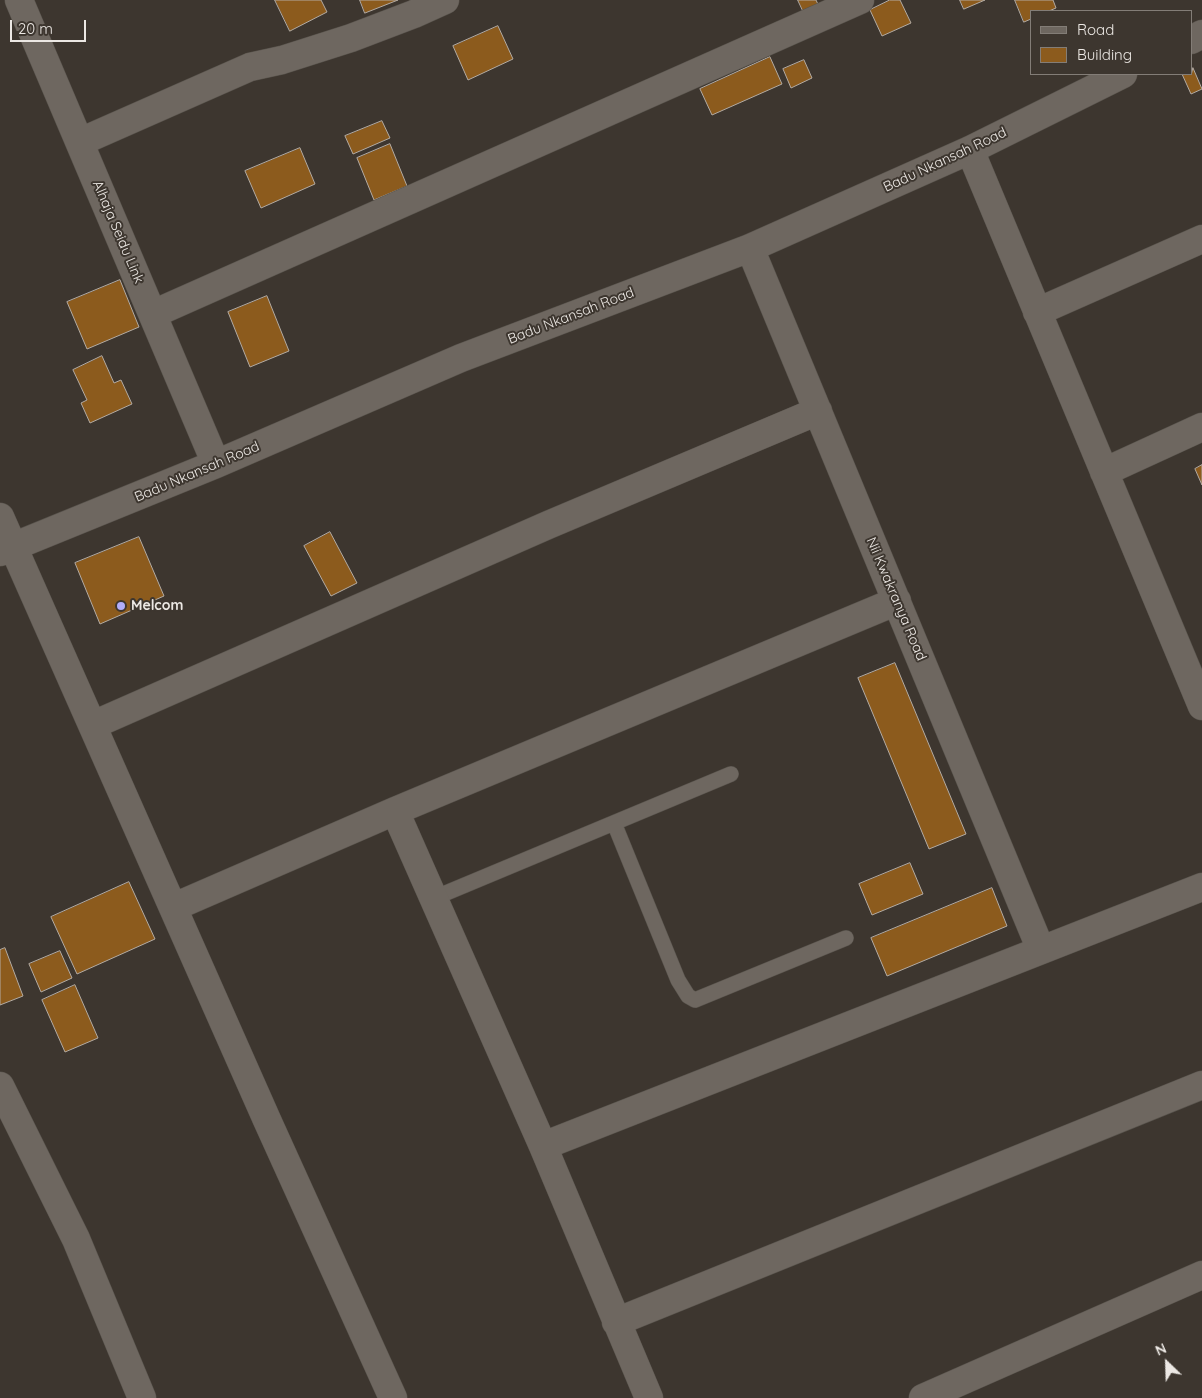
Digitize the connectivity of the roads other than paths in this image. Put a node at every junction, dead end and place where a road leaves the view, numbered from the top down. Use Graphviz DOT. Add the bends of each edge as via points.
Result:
graph roads {
  1 [pos="19,0"];
  2 [pos="445,0"];
  3 [pos="860,0"];
  4 [pos="1121,75"];
  5 [pos="80,142"];
  6 [pos="970,150"];
  7 [pos="1202,239"];
  8 [pos="750,248"];
  9 [pos="1038,312"];
  10 [pos="154,314"];
  11 [pos="818,412"];
  12 [pos="1202,427"];
  13 [pos="216,464"];
  14 [pos="1104,472"];
  15 [pos="0,517"];
  16 [pos="7,550"];
  17 [pos="897,601"];
  18 [pos="1195,672"];
  19 [pos="1202,706"];
  20 [pos="93,725"];
  21 [pos="731,774"];
  22 [pos="395,810"];
  23 [pos="614,823"];
  24 [pos="1202,886"];
  25 [pos="434,898"];
  26 [pos="174,907"];
  27 [pos="846,938"];
  28 [pos="1041,950"];
  29 [pos="1202,1085"];
  30 [pos="0,1086"];
  31 [pos="543,1146"];
  32 [pos="1201,1278"];
  33 [pos="616,1322"];
  34 [pos="142,1398"];
  35 [pos="393,1398"];
  36 [pos="649,1398"];
  37 [pos="923,1398"];
  1 -- 5 [label="street, Alhaja Seidu Link"];
  2 -- 5 [label="street" via="351,38 250,67"];
  3 -- 10 [label="street"];
  4 -- 6 [label="street, Badu Nkansah Road"];
  5 -- 10 [label="street, Alhaja Seidu Link"];
  6 -- 8 [label="street, Badu Nkansah Road"];
  6 -- 9 [label="street"];
  7 -- 9 [label="street"];
  8 -- 11 [label="street, Nii Kwakranya Road"];
  8 -- 13 [label="street, Badu Nkansah Road" via="462,358"];
  9 -- 14 [label="street"];
  10 -- 13 [label="street, Alhaja Seidu Link"];
  11 -- 17 [label="street, Nii Kwakranya Road"];
  11 -- 20 [label="street" via="548,525"];
  12 -- 14 [label="street"];
  13 -- 16 [label="street, Badu Nkansah Road"];
  14 -- 18 [label="street"];
  15 -- 16 [label="street"];
  16 -- 20 [label="street"];
  17 -- 22 [label="street"];
  17 -- 28 [label="street, Nii Kwakranya Road"];
  18 -- 19 [label="street"];
  20 -- 26 [label="street"];
  21 -- 23 [label="lane"];
  22 -- 25 [label="street"];
  22 -- 26 [label="street"];
  23 -- 25 [label="lane"];
  23 -- 27 [label="lane" via="678,980 688,996 695,1000"];
  24 -- 28 [label="street"];
  25 -- 31 [label="street"];
  26 -- 35 [label="street"];
  28 -- 31 [label="street"];
  29 -- 33 [label="street"];
  30 -- 34 [label="street" via="76,1239"];
  31 -- 33 [label="street"];
  32 -- 37 [label="street"];
  33 -- 36 [label="street"];
}
